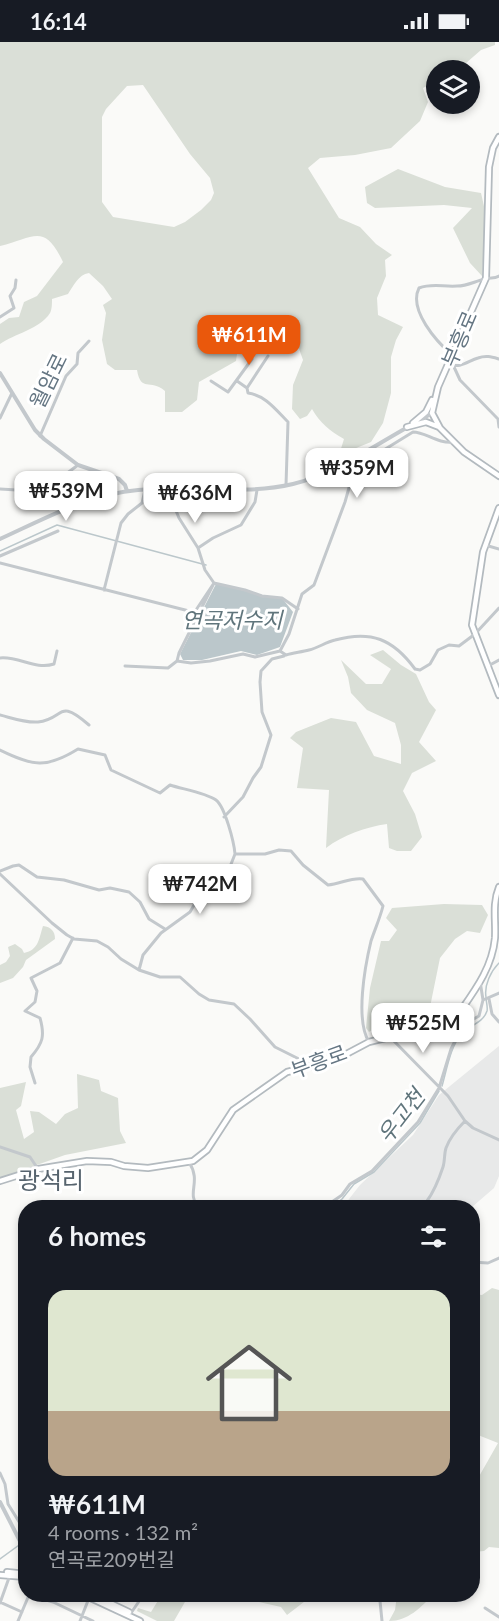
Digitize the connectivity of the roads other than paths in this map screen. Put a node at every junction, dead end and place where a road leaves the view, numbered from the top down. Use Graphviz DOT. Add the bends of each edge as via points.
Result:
graph roads {
  1 [pos="499,137"];
  2 [pos="499,276"];
  3 [pos="486,278"];
  4 [pos="16,280"];
  5 [pos="0,316"];
  6 [pos="89,342"];
  7 [pos="452,355"];
  8 [pos="268,356"];
  9 [pos="252,359"];
  10 [pos="499,359"];
  11 [pos="451,365"];
  12 [pos="0,373"];
  13 [pos="211,381"];
  14 [pos="237,381"];
  15 [pos="438,387"];
  16 [pos="247,388"];
  17 [pos="13,392"];
  18 [pos="432,413"];
  19 [pos="0,418"];
  20 [pos="413,423"];
  21 [pos="499,426"];
  22 [pos="407,427"];
  23 [pos="440,428"];
  24 [pos="40,436"];
  25 [pos="454,442"];
  26 [pos="78,465"];
  27 [pos="498,473"];
  28 [pos="286,485"];
  29 [pos="0,489"];
  30 [pos="145,489"];
  31 [pos="170,489"];
  32 [pos="257,490"];
  33 [pos="127,491"];
  34 [pos="499,508"];
  35 [pos="58,531"];
  36 [pos="0,539"];
  37 [pos="485,545"];
  38 [pos="198,548"];
  39 [pos="499,549"];
  40 [pos="0,556"];
  41 [pos="0,563"];
  42 [pos="214,584"];
  43 [pos="104,590"];
  44 [pos="499,608"];
  45 [pos="298,609"];
  46 [pos="475,634"];
  47 [pos="57,651"];
  48 [pos="280,651"];
  49 [pos="286,655"];
  50 [pos="0,658"];
  51 [pos="498,661"];
  52 [pos="177,662"];
  53 [pos="125,666"];
  54 [pos="488,666"];
  55 [pos="499,695"];
  56 [pos="0,715"];
  57 [pos="89,725"];
  58 [pos="0,750"];
  59 [pos="224,818"];
  60 [pos="235,854"];
  61 [pos="0,873"];
  62 [pos="499,886"];
  63 [pos="165,929"];
  64 [pos="73,938"];
  65 [pos="139,970"];
  66 [pos="480,981"];
  67 [pos="499,993"];
  68 [pos="486,999"];
  69 [pos="455,1019"];
  70 [pos="470,1021"];
  71 [pos="499,1022"];
  72 [pos="389,1036"];
  73 [pos="369,1042"];
  74 [pos="306,1066"];
  75 [pos="35,1083"];
  76 [pos="441,1090"];
  77 [pos="465,1120"];
  78 [pos="499,1140"];
  79 [pos="0,1147"];
  80 [pos="189,1162"];
  81 [pos="38,1169"];
  82 [pos="0,1180"];
  83 [pos="195,1200"];
  84 [pos="335,1200"];
  85 [pos="428,1200"];
  86 [pos="499,1258"];
  87 [pos="480,1263"];
  88 [pos="0,1473"];
  89 [pos="0,1502"];
  90 [pos="18,1519"];
  91 [pos="18,1539"];
  92 [pos="0,1573"];
  93 [pos="18,1573"];
  94 [pos="18,1574"];
  95 [pos="10,1575"];
  96 [pos="0,1602"];
  97 [pos="26,1602"];
  98 [pos="53,1602"];
  99 [pos="87,1602"];
  100 [pos="102,1602"];
  101 [pos="106,1602"];
  102 [pos="139,1602"];
  103 [pos="380,1602"];
  104 [pos="111,1604"];
  105 [pos="485,1608"];
  106 [pos="22,1611"];
  107 [pos="131,1613"];
  108 [pos="82,1615"];
  109 [pos="499,1617"];
  110 [pos="18,1621"];
  111 [pos="80,1621"];
  112 [pos="93,1621"];
  113 [pos="140,1621"];
  114 [pos="148,1621"];
  115 [pos="382,1621"];
  1 -- 3 [label="main road, 부흥로" via="489,167"];
  2 -- 3 [label="street"];
  3 -- 7 [label="main road, 부흥로"];
  3 -- 7 [label="street" via="468,285 429,284 416,292 421,316"];
  4 -- 5 [label="street" via="10,296 14,308"];
  6 -- 24 [label="street, 월암로" via="66,376"];
  7 -- 11 [label="main road, 부흥로"];
  8 -- 16 [label="street"];
  9 -- 14 [label="street"];
  10 -- 11 [label="street" via="480,357"];
  11 -- 15 [label="main road, 부흥로"];
  11 -- 21 [label="street"];
  12 -- 17 [label="street, 월암로"];
  13 -- 14 [label="street" via="228,392"];
  14 -- 16 [label="street"];
  15 -- 18 [label="main road, 부흥로"];
  15 -- 20 [label="main road" via="426,412"];
  16 -- 28 [label="street" via="248,393 257,394 288,422"];
  17 -- 19 [label="street, 월암로"];
  17 -- 24 [label="street, 월암로"];
  18 -- 20 [label="street"];
  18 -- 23 [label="main road"];
  20 -- 22 [label="street"];
  22 -- 23 [label="main road" via="426,422"];
  22 -- 28 [label="street" via="331,469"];
  23 -- 25 [label="main road"];
  24 -- 26 [label="street, 월암로"];
  25 -- 27 [label="main road"];
  25 -- 45 [label="street" via="432,440 417,431 365,462 352,477 314,585 302,594"];
  26 -- 29 [label="street" via="46,489"];
  26 -- 33 [label="street, 월암로" via="120,479"];
  28 -- 32 [label="street"];
  30 -- 31 [label="street"];
  30 -- 33 [label="street"];
  30 -- 43 [label="street" via="144,500 121,523"];
  31 -- 32 [label="street"];
  31 -- 38 [label="street" via="179,518"];
  32 -- 38 [label="street" via="255,502 241,525"];
  33 -- 36 [label="street" via="79,504"];
  34 -- 37 [label="main road"];
  35 -- 40 [label="street"];
  37 -- 39 [label="street"];
  37 -- 46 [label="main road" via="473,612"];
  38 -- 42 [label="street"];
  41 -- 43 [label="street"];
  42 -- 43 [label="street" via="193,612"];
  42 -- 45 [label="street" via="282,598"];
  42 -- 52 [label="street"];
  44 -- 46 [label="street"];
  45 -- 48 [label="street"];
  46 -- 49 [label="street" via="459,646 438,650 430,664 420,670 375,636 342,638"];
  46 -- 54 [label="main road"];
  47 -- 50 [label="street" via="54,664 47,666"];
  48 -- 49 [label="street"];
  48 -- 52 [label="street" via="255,657 243,654"];
  49 -- 59 [label="street" via="272,659 261,672 262,712 271,735 261,767 243,797"];
  51 -- 54 [label="street"];
  52 -- 53 [label="street" via="168,668"];
  54 -- 55 [label="main road"];
  56 -- 57 [label="street" via="40,722 66,710"];
  58 -- 59 [label="street" via="35,763 52,763 78,749 105,755 111,770 160,793 170,785 215,799 223,808"];
  59 -- 60 [label="street"];
  60 -- 63 [label="street" via="224,882 201,893 190,912"];
  60 -- 73 [label="street" via="291,851 328,885 363,879 383,906 363,984 362,1024"];
  61 -- 63 [label="street" via="19,865 37,877 129,892 149,919"];
  61 -- 64 [label="street" via="51,923"];
  62 -- 66 [label="main road" via="495,896 495,938 489,965"];
  63 -- 65 [label="street" via="143,954"];
  64 -- 65 [label="street" via="108,947"];
  64 -- 75 [label="street" via="60,963 31,978 37,991 35,1002 25,1011 40,1018 43,1037 31,1057"];
  65 -- 74 [label="street" via="180,978 209,1000 234,1004 275,1047"];
  66 -- 68 [label="street"];
  66 -- 69 [label="main road"];
  67 -- 68 [label="street"];
  68 -- 70 [label="street" via="479,1016"];
  68 -- 71 [label="street"];
  69 -- 70 [label="street"];
  69 -- 72 [label="main road, 부흥로"];
  70 -- 76 [label="street" via="451,1049"];
  72 -- 73 [label="main road, 부흥로"];
  72 -- 76 [label="street"];
  73 -- 74 [label="main road, 부흥로" via="335,1060"];
  74 -- 80 [label="main road, 부흥로" via="287,1072 246,1099 233,1110 207,1150"];
  76 -- 77 [label="street"];
  76 -- 84 [label="street" via="418,1122 372,1171 350,1184"];
  77 -- 78 [label="street"];
  77 -- 85 [label="street" via="451,1137 436,1188"];
  79 -- 81 [label="street" via="30,1157"];
  80 -- 81 [label="main road" via="148,1168 87,1161"];
  80 -- 83 [label="street" via="196,1178"];
  81 -- 82 [label="main road"];
  86 -- 87 [label="street"];
  88 -- 90 [label="street"];
  89 -- 91 [label="street"];
  92 -- 93 [label="main road"];
  92 -- 95 [label="main road"];
  94 -- 95 [label="main road"];
  95 -- 96 [label="street"];
  96 -- 106 [label="street"];
  97 -- 106 [label="street"];
  98 -- 108 [label="street"];
  99 -- 108 [label="street"];
  100 -- 113 [label="main road"];
  101 -- 104 [label="main road"];
  102 -- 107 [label="street"];
  103 -- 115 [label="street"];
  104 -- 107 [label="main road"];
  105 -- 109 [label="street"];
  106 -- 110 [label="street"];
  107 -- 114 [label="main road"];
  108 -- 111 [label="street"];
  108 -- 112 [label="street"];
}
